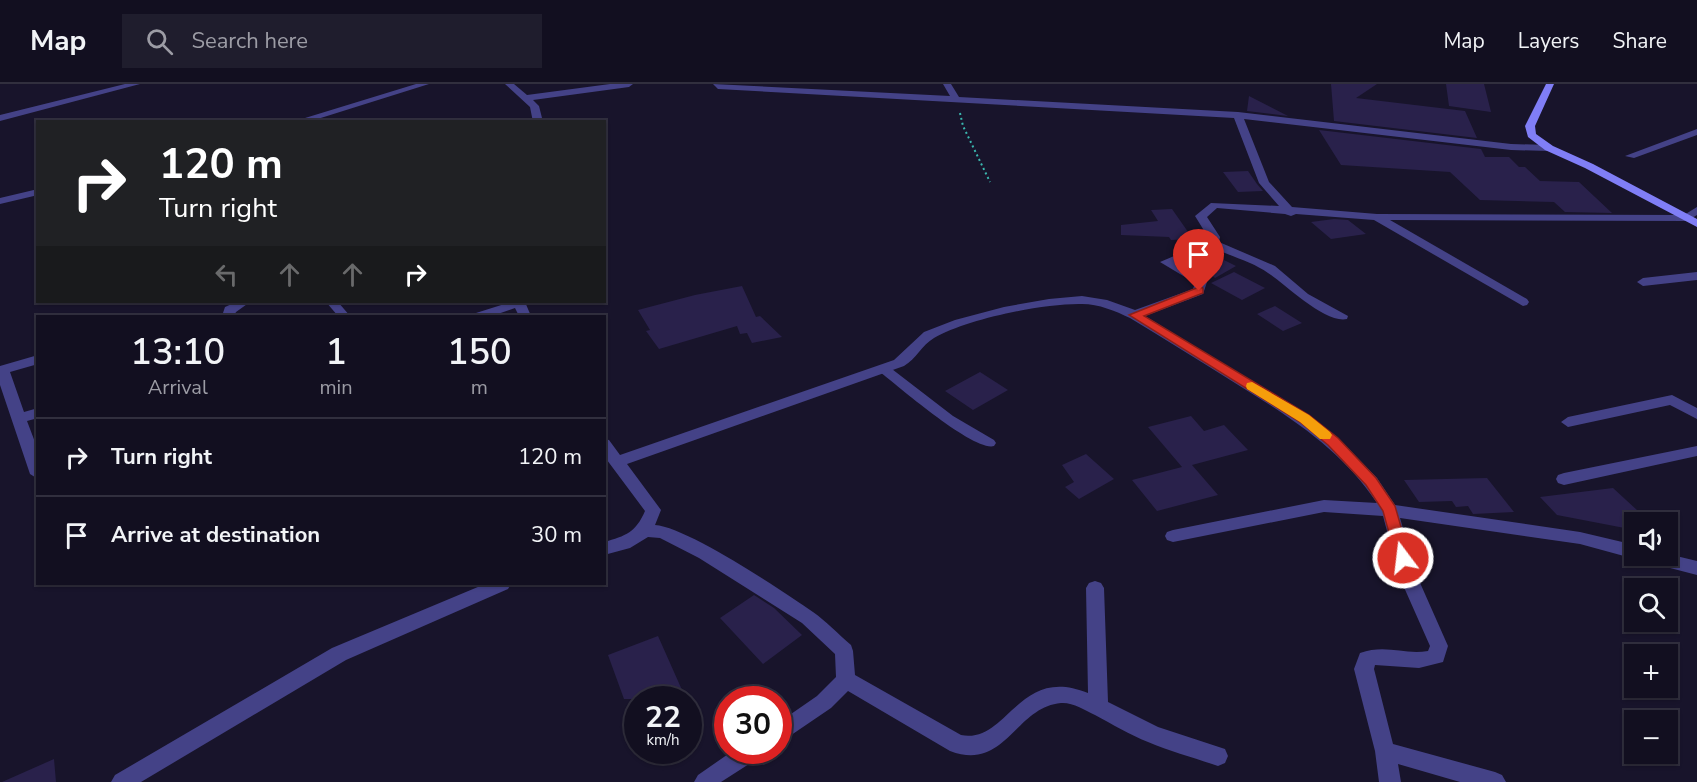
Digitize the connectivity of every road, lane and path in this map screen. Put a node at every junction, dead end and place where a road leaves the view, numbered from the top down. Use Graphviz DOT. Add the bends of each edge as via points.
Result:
graph roads {
  1 [pos="136,84"];
  2 [pos="425,84"];
  3 [pos="509,84"];
  4 [pos="629,84"];
  5 [pos="717,84"];
  6 [pos="947,84"];
  7 [pos="1550,84"];
  8 [pos="528,98"];
  9 [pos="957,101"];
  10 [pos="1238,115"];
  11 [pos="0,118"];
  12 [pos="303,120"];
  13 [pos="538,120"];
  14 [pos="1697,132"];
  15 [pos="1550,148"];
  16 [pos="1630,156"];
  17 [pos="990,182"];
  18 [pos="36,192"];
  19 [pos="0,201"];
  20 [pos="1697,210"];
  21 [pos="1291,213"];
  22 [pos="1377,217"];
  23 [pos="1692,221"];
  24 [pos="1213,244"];
  25 [pos="1697,276"];
  26 [pos="1643,282"];
  27 [pos="1523,302"];
  28 [pos="242,303"];
  29 [pos="334,303"];
  30 [pos="516,303"];
  31 [pos="228,315"];
  32 [pos="343,315"];
  33 [pos="484,315"];
  34 [pos="1135,315"];
  35 [pos="1342,316"];
  36 [pos="36,360"];
  37 [pos="884,369"];
  38 [pos="1,371"];
  39 [pos="36,414"];
  40 [pos="1697,414"];
  41 [pos="19,419"];
  42 [pos="1568,422"];
  43 [pos="989,443"];
  44 [pos="606,446"];
  45 [pos="1697,451"];
  46 [pos="619,461"];
  47 [pos="36,468"];
  48 [pos="1564,479"];
  49 [pos="1390,510"];
  50 [pos="645,531"];
  51 [pos="1173,536"];
  52 [pos="606,548"];
  53 [pos="1624,549"];
  54 [pos="1678,563"];
  55 [pos="1697,568"];
  56 [pos="500,585"];
  57 [pos="1095,588"];
  58 [pos="846,680"];
  59 [pos="1098,707"];
  60 [pos="792,725"];
  61 [pos="1385,751"];
  62 [pos="1218,756"];
  63 [pos="728,764"];
  64 [pos="122,782"];
  65 [pos="705,782"];
  66 [pos="1389,782"];
  67 [pos="1495,782"];
  1 -- 11 [label="street"];
  2 -- 12 [label="street"];
  3 -- 8 [label="street"];
  4 -- 8 [label="street"];
  5 -- 9 [label="street"];
  6 -- 9 [label="street"];
  7 -- 15 [label="street" via="1530,126 1532,135"];
  8 -- 13 [label="street"];
  9 -- 10 [label="street"];
  9 -- 17 [label="path" via="963,126"];
  10 -- 15 [label="street" via="1511,147"];
  10 -- 21 [label="street" via="1264,183"];
  14 -- 16 [label="street"];
  15 -- 23 [label="street"];
  18 -- 19 [label="street"];
  20 -- 23 [label="street"];
  21 -- 22 [label="street"];
  21 -- 24 [label="street" via="1215,205 1201,216 1214,237"];
  22 -- 23 [label="street"];
  22 -- 27 [label="street"];
  24 -- 34 [label="street" via="1166,262 1201,282 1199,291"];
  24 -- 35 [label="street" via="1271,269 1304,297"];
  25 -- 26 [label="street"];
  28 -- 31 [label="street"];
  29 -- 32 [label="street"];
  30 -- 33 [label="street"];
  34 -- 37 [label="street" via="1100,302 1069,299 985,316 926,337 910,357"];
  34 -- 49 [label="street" via="1304,418 1371,482"];
  36 -- 38 [label="street"];
  37 -- 43 [label="lane" via="948,419"];
  37 -- 46 [label="street"];
  38 -- 41 [label="street"];
  39 -- 41 [label="street"];
  40 -- 42 [label="street" via="1672,400"];
  41 -- 47 [label="street"];
  44 -- 46 [label="street"];
  45 -- 48 [label="street"];
  46 -- 50 [label="street" via="653,510"];
  49 -- 51 [label="street" via="1324,506"];
  49 -- 53 [label="street" via="1580,538"];
  49 -- 61 [label="street" via="1408,576 1439,646 1436,656 1427,661 1376,655 1367,659 1364,669"];
  50 -- 52 [label="street"];
  50 -- 58 [label="street" via="663,532 705,554 808,618 844,651"];
  54 -- 55 [label="street"];
  56 -- 64 [label="street" via="339,654"];
  57 -- 59 [label="street"];
  58 -- 59 [label="street" via="957,744 976,746 997,735 1030,704 1045,697 1065,694"];
  58 -- 60 [label="street"];
  59 -- 62 [label="street" via="1153,735"];
  61 -- 66 [label="street"];
  61 -- 67 [label="street"];
  63 -- 65 [label="street"];
}
